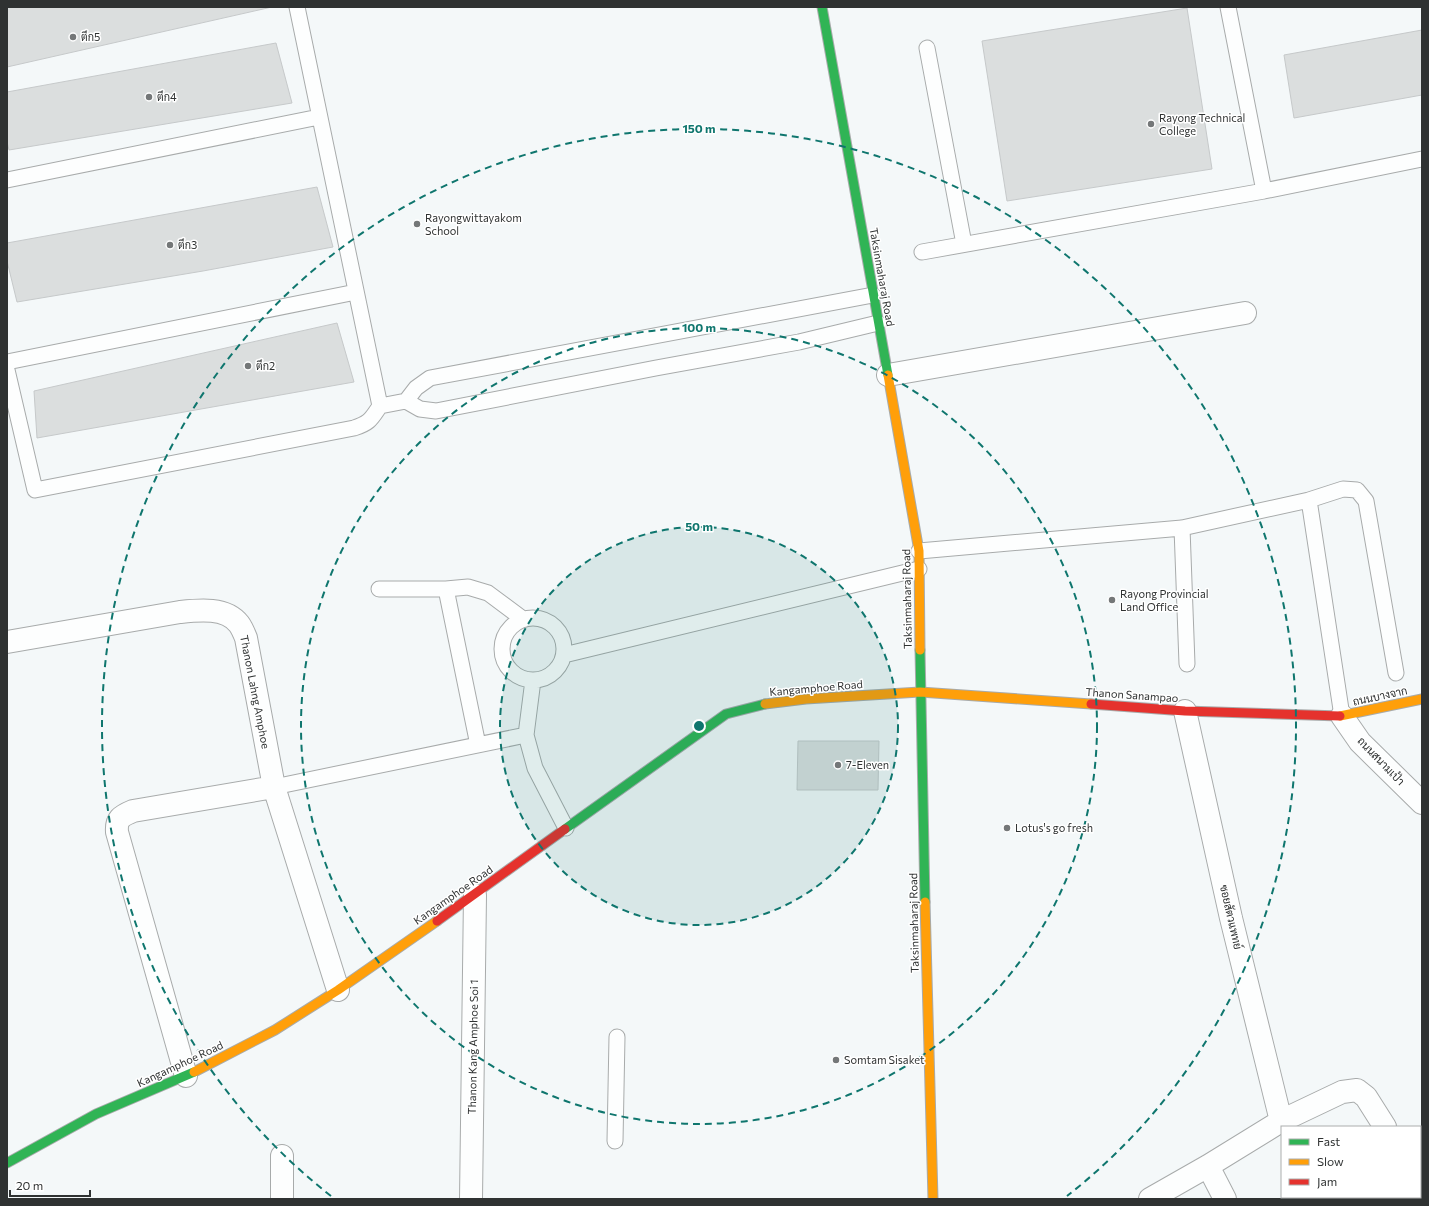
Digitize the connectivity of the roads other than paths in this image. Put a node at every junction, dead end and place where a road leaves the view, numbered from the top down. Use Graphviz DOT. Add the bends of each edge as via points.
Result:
graph roads {
  1 [pos="297,7"];
  2 [pos="822,7"];
  3 [pos="1228,7"];
  4 [pos="927,48"];
  5 [pos="319,117"];
  6 [pos="1422,159"];
  7 [pos="7,180"];
  8 [pos="1264,191"];
  9 [pos="964,244"];
  10 [pos="922,252"];
  11 [pos="356,292"];
  12 [pos="873,295"];
  13 [pos="1245,313"];
  14 [pos="878,323"];
  15 [pos="7,362"];
  16 [pos="7,370"];
  17 [pos="888,375"];
  18 [pos="406,400"];
  19 [pos="380,406"];
  20 [pos="1310,500"];
  21 [pos="1182,528"];
  22 [pos="919,551"];
  23 [pos="919,569"];
  24 [pos="379,589"];
  25 [pos="446,590"];
  26 [pos="523,619"];
  27 [pos="7,642"];
  28 [pos="564,655"];
  29 [pos="1187,664"];
  30 [pos="1396,673"];
  31 [pos="533,680"];
  32 [pos="920,692"];
  33 [pos="1422,699"];
  34 [pos="1185,712"];
  35 [pos="1342,716"];
  36 [pos="526,735"];
  37 [pos="478,745"];
  38 [pos="274,787"];
  39 [pos="1422,803"];
  40 [pos="566,828"];
  41 [pos="475,895"];
  42 [pos="338,990"];
  43 [pos="618,1037"];
  44 [pos="186,1076"];
  45 [pos="1281,1121"];
  46 [pos="1384,1126"];
  47 [pos="615,1141"];
  48 [pos="282,1156"];
  49 [pos="7,1163"];
  50 [pos="1208,1166"];
  51 [pos="282,1199"];
  52 [pos="471,1199"];
  53 [pos="932,1199"];
  54 [pos="1150,1199"];
  55 [pos="1225,1199"];
  1 -- 5 [label="lane"];
  2 -- 12 [label="street, Taksinmaharaj Road"];
  3 -- 8 [label="lane"];
  4 -- 9 [label="lane"];
  5 -- 7 [label="lane"];
  5 -- 11 [label="lane"];
  6 -- 8 [label="lane"];
  8 -- 9 [label="lane"];
  9 -- 10 [label="lane"];
  11 -- 15 [label="lane"];
  11 -- 19 [label="lane"];
  12 -- 14 [label="street, Taksinmaharaj Road"];
  12 -- 18 [label="lane" via="430,378 416,388"];
  13 -- 17 [label="street"];
  14 -- 17 [label="street, Taksinmaharaj Road"];
  14 -- 18 [label="lane" via="799,342 436,411 420,409"];
  16 -- 19 [label="lane" via="35,490 354,428 369,422"];
  17 -- 22 [label="street, Taksinmaharaj Road"];
  18 -- 19 [label="lane"];
  20 -- 21 [label="lane"];
  20 -- 30 [label="lane" via="1343,489 1357,490 1366,501"];
  20 -- 35 [label="lane"];
  21 -- 22 [label="lane"];
  21 -- 29 [label="lane"];
  22 -- 23 [label="street, Taksinmaharaj Road"];
  23 -- 28 [label="lane"];
  23 -- 32 [label="street, Taksinmaharaj Road"];
  24 -- 25 [label="lane"];
  25 -- 26 [label="lane" via="468,587 488,593"];
  25 -- 37 [label="lane"];
  26 -- 28 [label="lane" via="545,619 554,625 561,633 565,644"];
  26 -- 31 [label="lane" via="506,633 502,643 502,654 512,673 522,679"];
  27 -- 38 [label="street, Thanon Lahng Amphoe" via="180,612 204,610 222,613 238,623 246,638"];
  28 -- 31 [label="lane" via="554,673 544,679"];
  31 -- 36 [label="lane"];
  32 -- 34 [label="street, Thanon Sanampao"];
  32 -- 40 [label="street, Kangamphoe Road" via="806,699 765,704 726,714"];
  32 -- 53 [label="street, Taksinmaharaj Road"];
  33 -- 35 [label="street, ถนนบางจาก"];
  34 -- 35 [label="street, Thanon Sanampao"];
  34 -- 45 [label="street, ซอยสัตวแพทย์" via="1231,918"];
  35 -- 39 [label="street, ถนนสนามเป้า" via="1360,742"];
  36 -- 37 [label="lane"];
  36 -- 40 [label="lane" via="535,768"];
  37 -- 38 [label="lane"];
  38 -- 42 [label="street, Thanon Lahng Amphoe"];
  38 -- 44 [label="street" via="133,811 119,818 116,825"];
  40 -- 41 [label="street, Kangamphoe Road"];
  41 -- 42 [label="street, Kangamphoe Road"];
  41 -- 52 [label="street, Thanon Kang Amphoe Soi 1"];
  42 -- 44 [label="street, Kangamphoe Road" via="275,1030"];
  43 -- 47 [label="lane"];
  44 -- 49 [label="street, Kangamphoe Road" via="96,1114"];
  45 -- 46 [label="street" via="1342,1092 1357,1090 1366,1097"];
  45 -- 50 [label="street"];
  48 -- 51 [label="street"];
  50 -- 54 [label="street"];
  50 -- 55 [label="street"];
}
